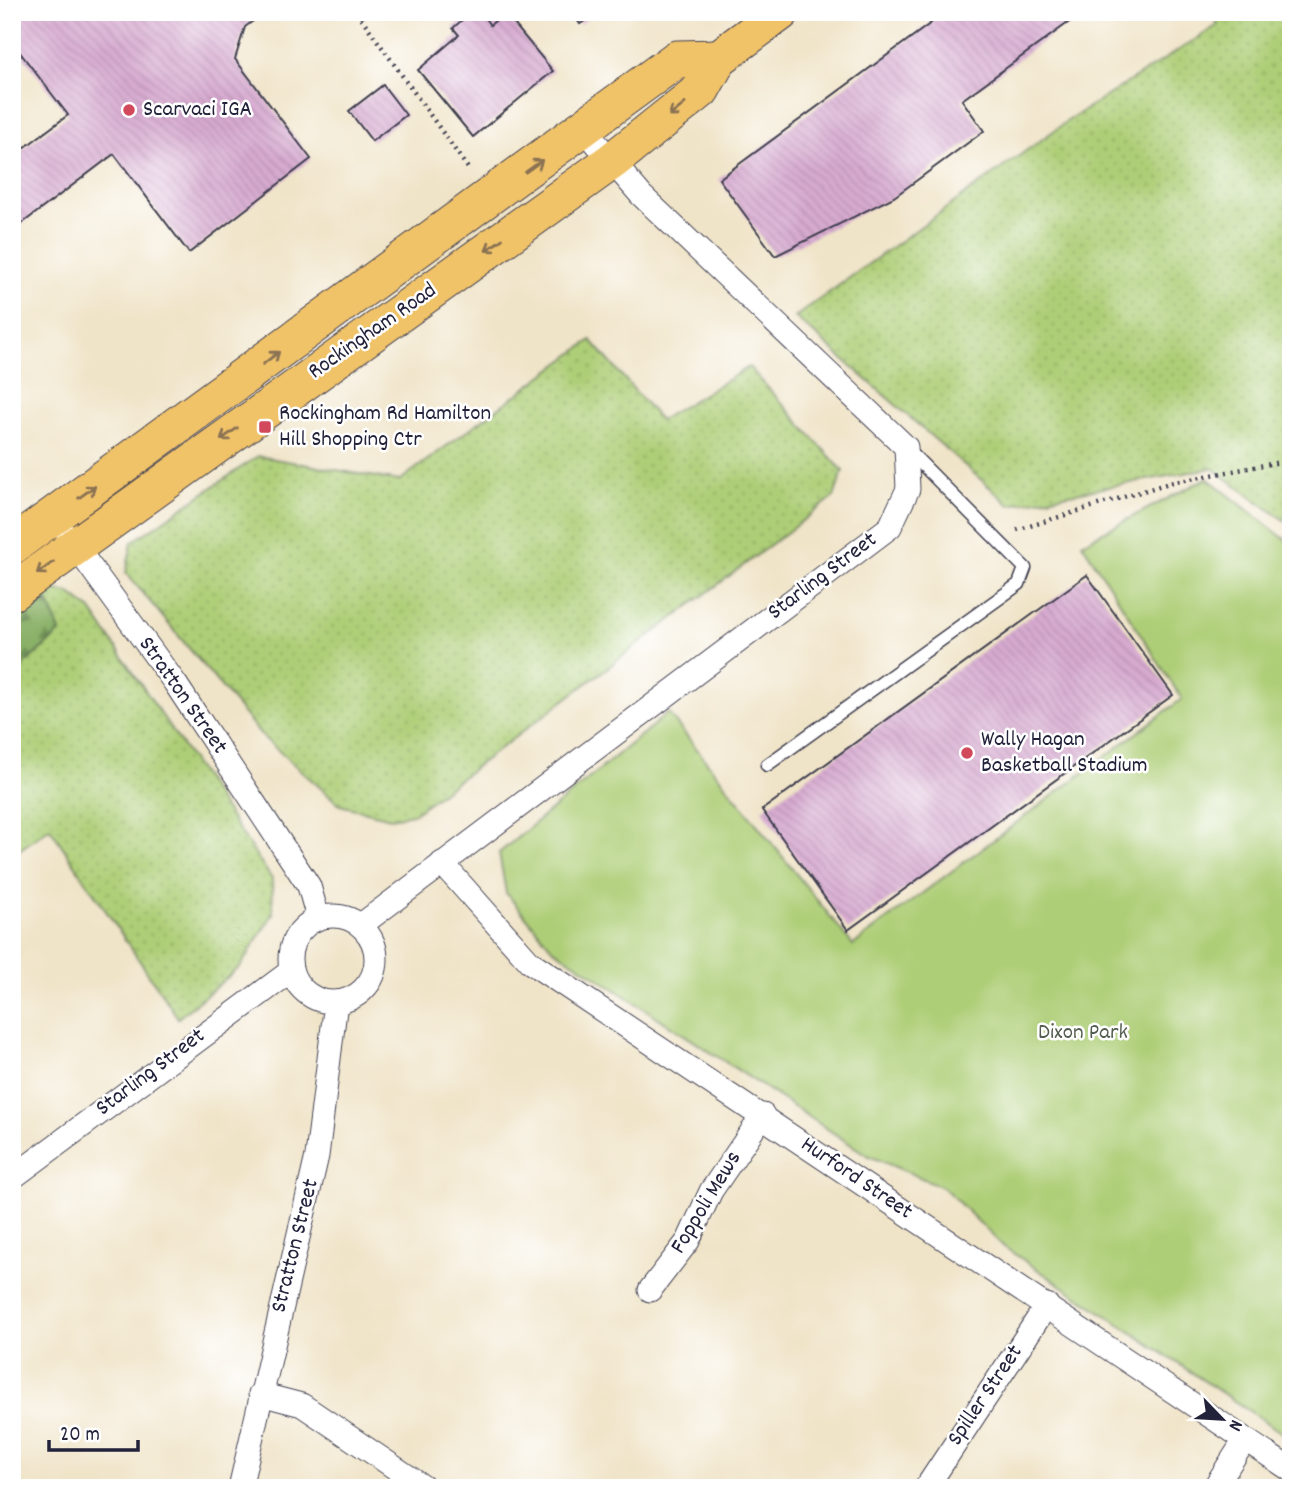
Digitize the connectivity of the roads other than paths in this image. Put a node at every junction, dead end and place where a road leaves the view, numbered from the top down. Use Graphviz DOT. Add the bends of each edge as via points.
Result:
graph roads {
  1 [pos="781,12"];
  2 [pos="719,58"];
  3 [pos="584,129"];
  4 [pos="612,161"];
  5 [pos="905,447"];
  6 [pos="54,516"];
  7 [pos="75,546"];
  8 [pos="12,547"];
  9 [pos="12,592"];
  10 [pos="767,765"];
  11 [pos="442,863"];
  12 [pos="318,918"];
  13 [pos="361,925"];
  14 [pos="291,971"];
  15 [pos="336,1002"];
  16 [pos="763,1115"];
  17 [pos="12,1178"];
  18 [pos="650,1290"];
  19 [pos="1047,1305"];
  20 [pos="260,1394"];
  21 [pos="1245,1440"];
  22 [pos="1291,1470"];
  23 [pos="240,1488"];
  24 [pos="425,1488"];
  25 [pos="926,1488"];
  26 [pos="1214,1488"];
  1 -- 2 [label="main road, Rockingham Road"];
  2 -- 3 [label="main road, Rockingham Road" via="677,59"];
  2 -- 4 [label="main road, Rockingham Road, one-way" via="701,90"];
  3 -- 4 [label="street"];
  6 -- 3 [label="main road, Rockingham Road, one-way"];
  4 -- 5 [label="street" via="641,195"];
  4 -- 7 [label="main road, Rockingham Road, one-way"];
  5 -- 10 [label="lane" via="1025,568 1018,584"];
  5 -- 11 [label="street, Starling Street" via="908,489 890,527"];
  6 -- 7 [label="street, Stratton Street"];
  6 -- 8 [label="main road, Rockingham Road"];
  7 -- 9 [label="main road, Rockingham Road, one-way"];
  7 -- 12 [label="street, Stratton Street" via="175,683 309,886"];
  11 -- 13 [label="street, Starling Street"];
  11 -- 16 [label="street, Hurford Street" via="530,962"];
  12 -- 13 [label="street" via="348,917"];
  12 -- 14 [label="street" via="307,924 292,945"];
  13 -- 15 [label="street" via="376,950 372,978 363,990"];
  14 -- 15 [label="street" via="308,994"];
  14 -- 17 [label="street, Starling Street"];
  15 -- 20 [label="street, Stratton Street" via="317,1156"];
  16 -- 18 [label="street, Foppoli Mews" via="711,1191 688,1241"];
  16 -- 19 [label="street, Hurford Street"];
  19 -- 21 [label="street, Hurford Street"];
  19 -- 25 [label="street, Spiller Street"];
  20 -- 23 [label="street, Stratton Street"];
  20 -- 24 [label="street" via="302,1405"];
  21 -- 22 [label="street, Hurford Street"];
  21 -- 26 [label="street"];
}
